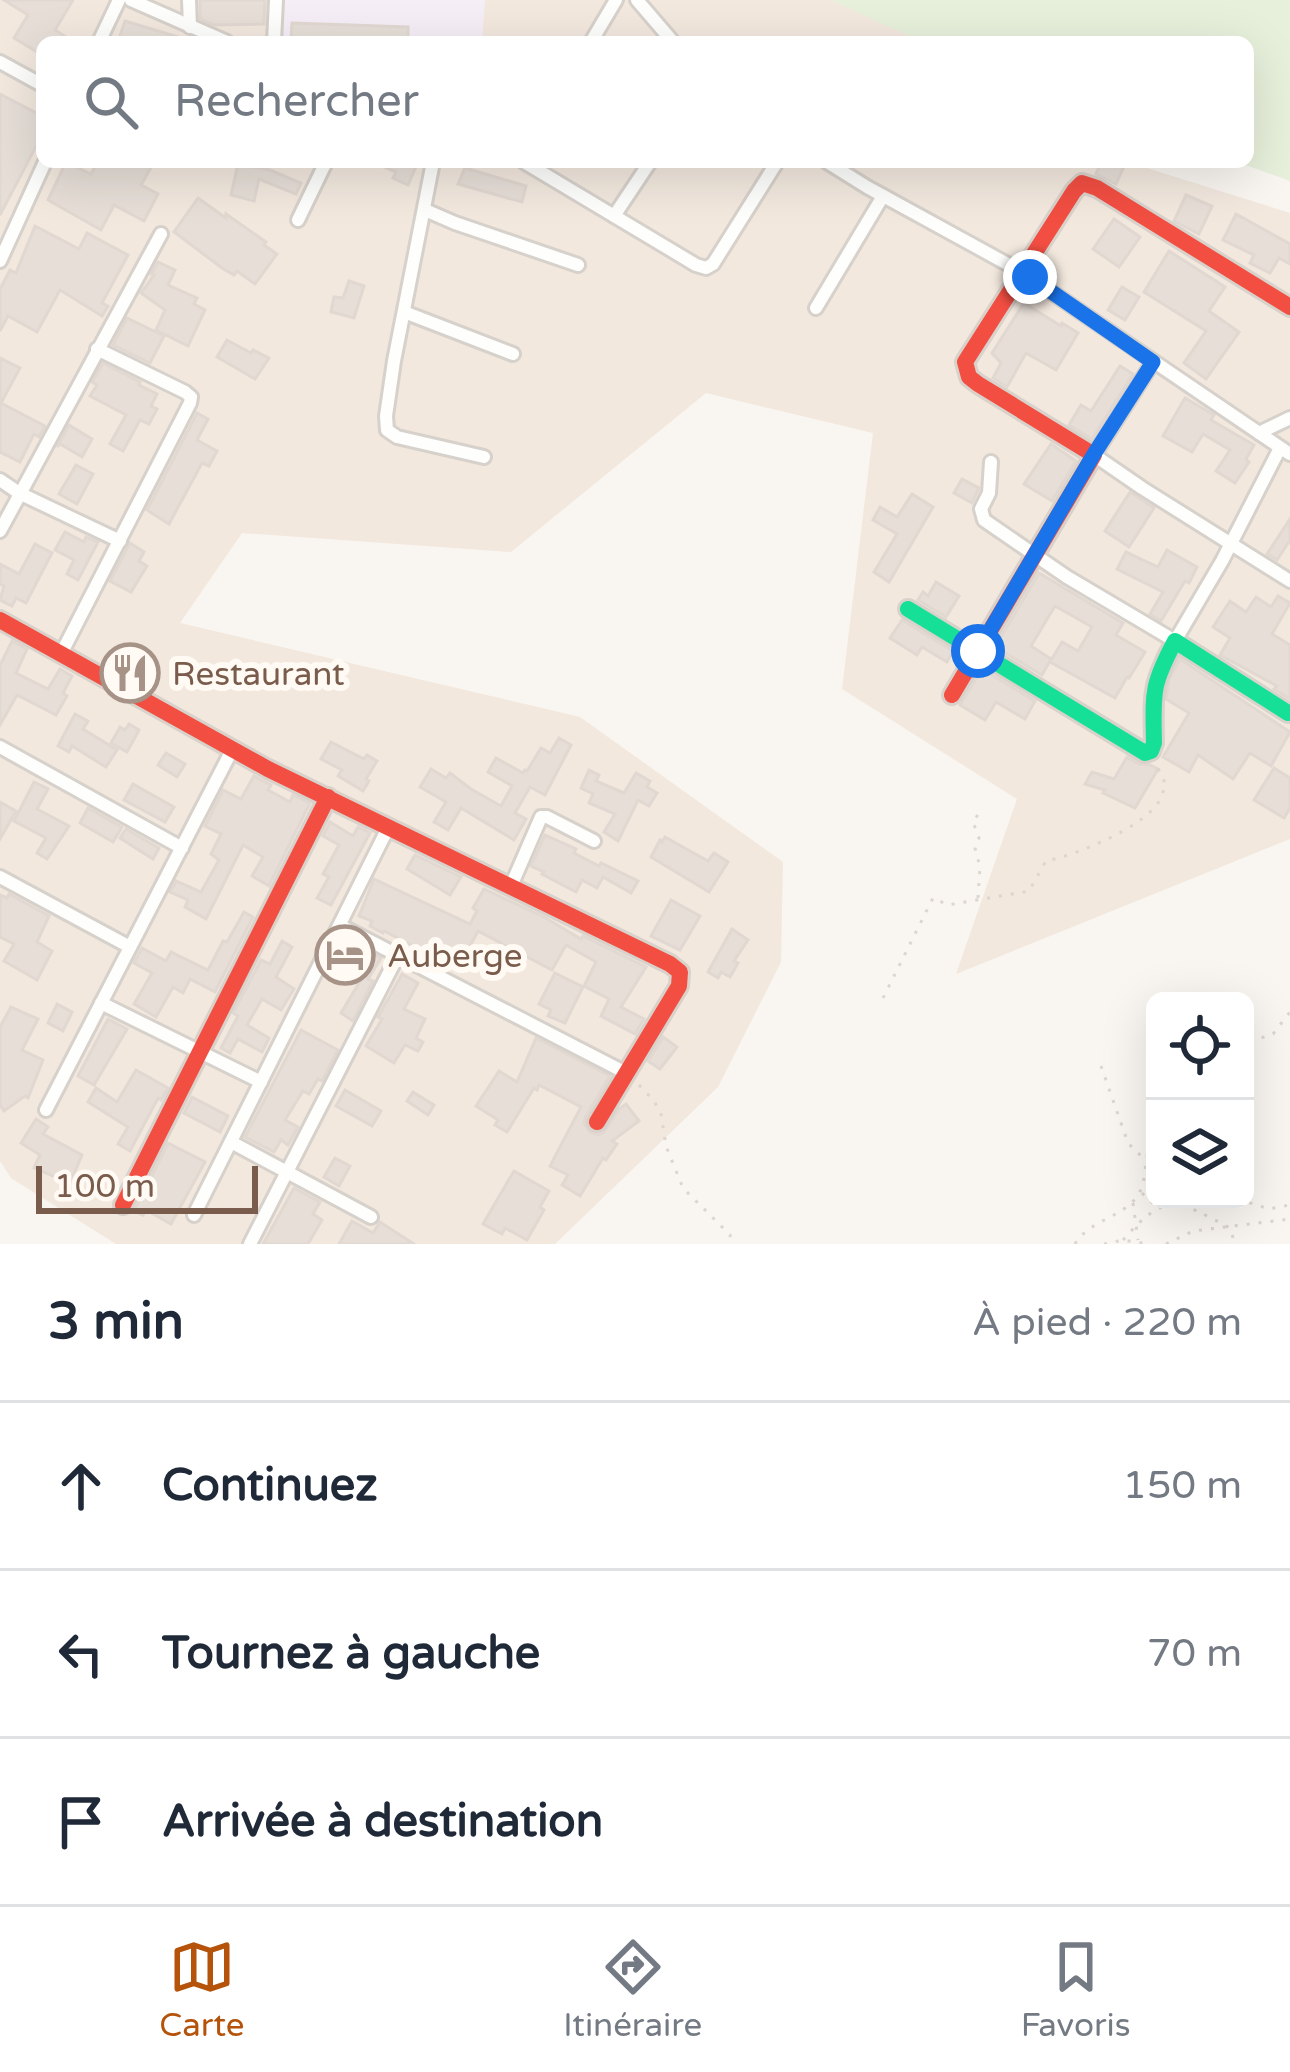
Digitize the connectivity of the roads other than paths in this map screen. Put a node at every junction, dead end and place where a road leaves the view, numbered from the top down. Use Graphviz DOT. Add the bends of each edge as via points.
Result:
graph roads {
  1 [pos="118,0"];
  2 [pos="131,0"];
  3 [pos="190,0"];
  4 [pos="276,0"];
  5 [pos="616,0"];
  6 [pos="637,0"];
  7 [pos="190,27"];
  8 [pos="102,36"];
  9 [pos="212,36"];
  10 [pos="274,36"];
  11 [pos="595,36"];
  12 [pos="668,36"];
  13 [pos="0,62"];
  14 [pos="36,82"];
  15 [pos="42,168"];
  16 [pos="323,168"];
  17 [pos="432,168"];
  18 [pos="534,168"];
  19 [pos="646,168"];
  20 [pos="773,168"];
  21 [pos="837,168"];
  22 [pos="883,196"];
  23 [pos="425,210"];
  24 [pos="614,216"];
  25 [pos="298,220"];
  26 [pos="161,234"];
  27 [pos="0,261"];
  28 [pos="578,265"];
  29 [pos="1022,272"];
  30 [pos="1290,307"];
  31 [pos="816,308"];
  32 [pos="404,312"];
  33 [pos="97,349"];
  34 [pos="513,354"];
  35 [pos="1153,362"];
  36 [pos="1290,418"];
  37 [pos="1259,433"];
  38 [pos="1285,452"];
  39 [pos="1094,454"];
  40 [pos="484,457"];
  41 [pos="991,462"];
  42 [pos="0,481"];
  43 [pos="19,493"];
  44 [pos="0,531"];
  45 [pos="120,541"];
  46 [pos="1232,542"];
  47 [pos="1034,555"];
  48 [pos="1290,581"];
  49 [pos="908,609"];
  50 [pos="0,620"];
  51 [pos="1174,641"];
  52 [pos="978,651"];
  53 [pos="61,654"];
  54 [pos="952,694"];
  55 [pos="1288,713"];
  56 [pos="0,747"];
  57 [pos="232,750"];
  58 [pos="328,797"];
  59 [pos="389,826"];
  60 [pos="594,841"];
  61 [pos="182,848"];
  62 [pos="0,878"];
  63 [pos="511,886"];
  64 [pos="341,926"];
  65 [pos="130,947"];
  66 [pos="398,955"];
  67 [pos="101,1004"];
  68 [pos="200,1052"];
  69 [pos="628,1074"];
  70 [pos="261,1082"];
  71 [pos="46,1110"];
  72 [pos="597,1121"];
  73 [pos="231,1142"];
  74 [pos="287,1170"];
  75 [pos="122,1205"];
  76 [pos="194,1215"];
  77 [pos="371,1217"];
  78 [pos="250,1244"];
  1 -- 8 [label="street"];
  2 -- 7 [label="street"];
  3 -- 7 [label="street"];
  4 -- 10 [label="street"];
  5 -- 11 [label="street"];
  6 -- 12 [label="street"];
  7 -- 9 [label="street"];
  13 -- 14 [label="street"];
  15 -- 27 [label="street"];
  16 -- 25 [label="street"];
  17 -- 23 [label="street"];
  18 -- 24 [label="street"];
  19 -- 24 [label="street"];
  20 -- 24 [label="street" via="706,268"];
  21 -- 22 [label="street"];
  22 -- 29 [label="street"];
  22 -- 31 [label="street"];
  23 -- 28 [label="street"];
  23 -- 32 [label="street"];
  26 -- 33 [label="street"];
  29 -- 30 [label="street" via="1082,183"];
  29 -- 35 [label="street"];
  29 -- 39 [label="street" via="965,362 967,371"];
  32 -- 34 [label="street"];
  32 -- 40 [label="street" via="387,430"];
  33 -- 43 [label="street"];
  33 -- 45 [label="street" via="191,397"];
  35 -- 37 [label="street"];
  35 -- 39 [label="street"];
  36 -- 37 [label="street"];
  37 -- 38 [label="street"];
  38 -- 46 [label="street"];
  39 -- 46 [label="street"];
  39 -- 47 [label="street"];
  41 -- 47 [label="street" via="984,520"];
  42 -- 43 [label="street"];
  43 -- 44 [label="street"];
  43 -- 45 [label="street"];
  45 -- 53 [label="street"];
  46 -- 48 [label="street"];
  46 -- 51 [label="street"];
  47 -- 51 [label="street"];
  47 -- 52 [label="street"];
  49 -- 52 [label="street"];
  50 -- 53 [label="street"];
  51 -- 52 [label="street" via="1157,674 1145,753"];
  51 -- 55 [label="street"];
  52 -- 54 [label="street"];
  53 -- 57 [label="street"];
  56 -- 61 [label="street"];
  57 -- 58 [label="street"];
  57 -- 61 [label="street"];
  58 -- 59 [label="street"];
  58 -- 68 [label="street"];
  59 -- 63 [label="street"];
  59 -- 64 [label="street"];
  60 -- 63 [label="street" via="541,817"];
  61 -- 65 [label="street"];
  62 -- 65 [label="street"];
  63 -- 69 [label="street" via="680,972"];
  64 -- 66 [label="street"];
  64 -- 70 [label="street"];
  65 -- 67 [label="street"];
  66 -- 69 [label="street"];
  66 -- 74 [label="street"];
  67 -- 68 [label="street"];
  67 -- 71 [label="street"];
  68 -- 70 [label="street"];
  68 -- 75 [label="street"];
  69 -- 72 [label="street"];
  70 -- 73 [label="street"];
  73 -- 74 [label="street"];
  73 -- 76 [label="street"];
  74 -- 77 [label="street"];
  74 -- 78 [label="street"];
}
